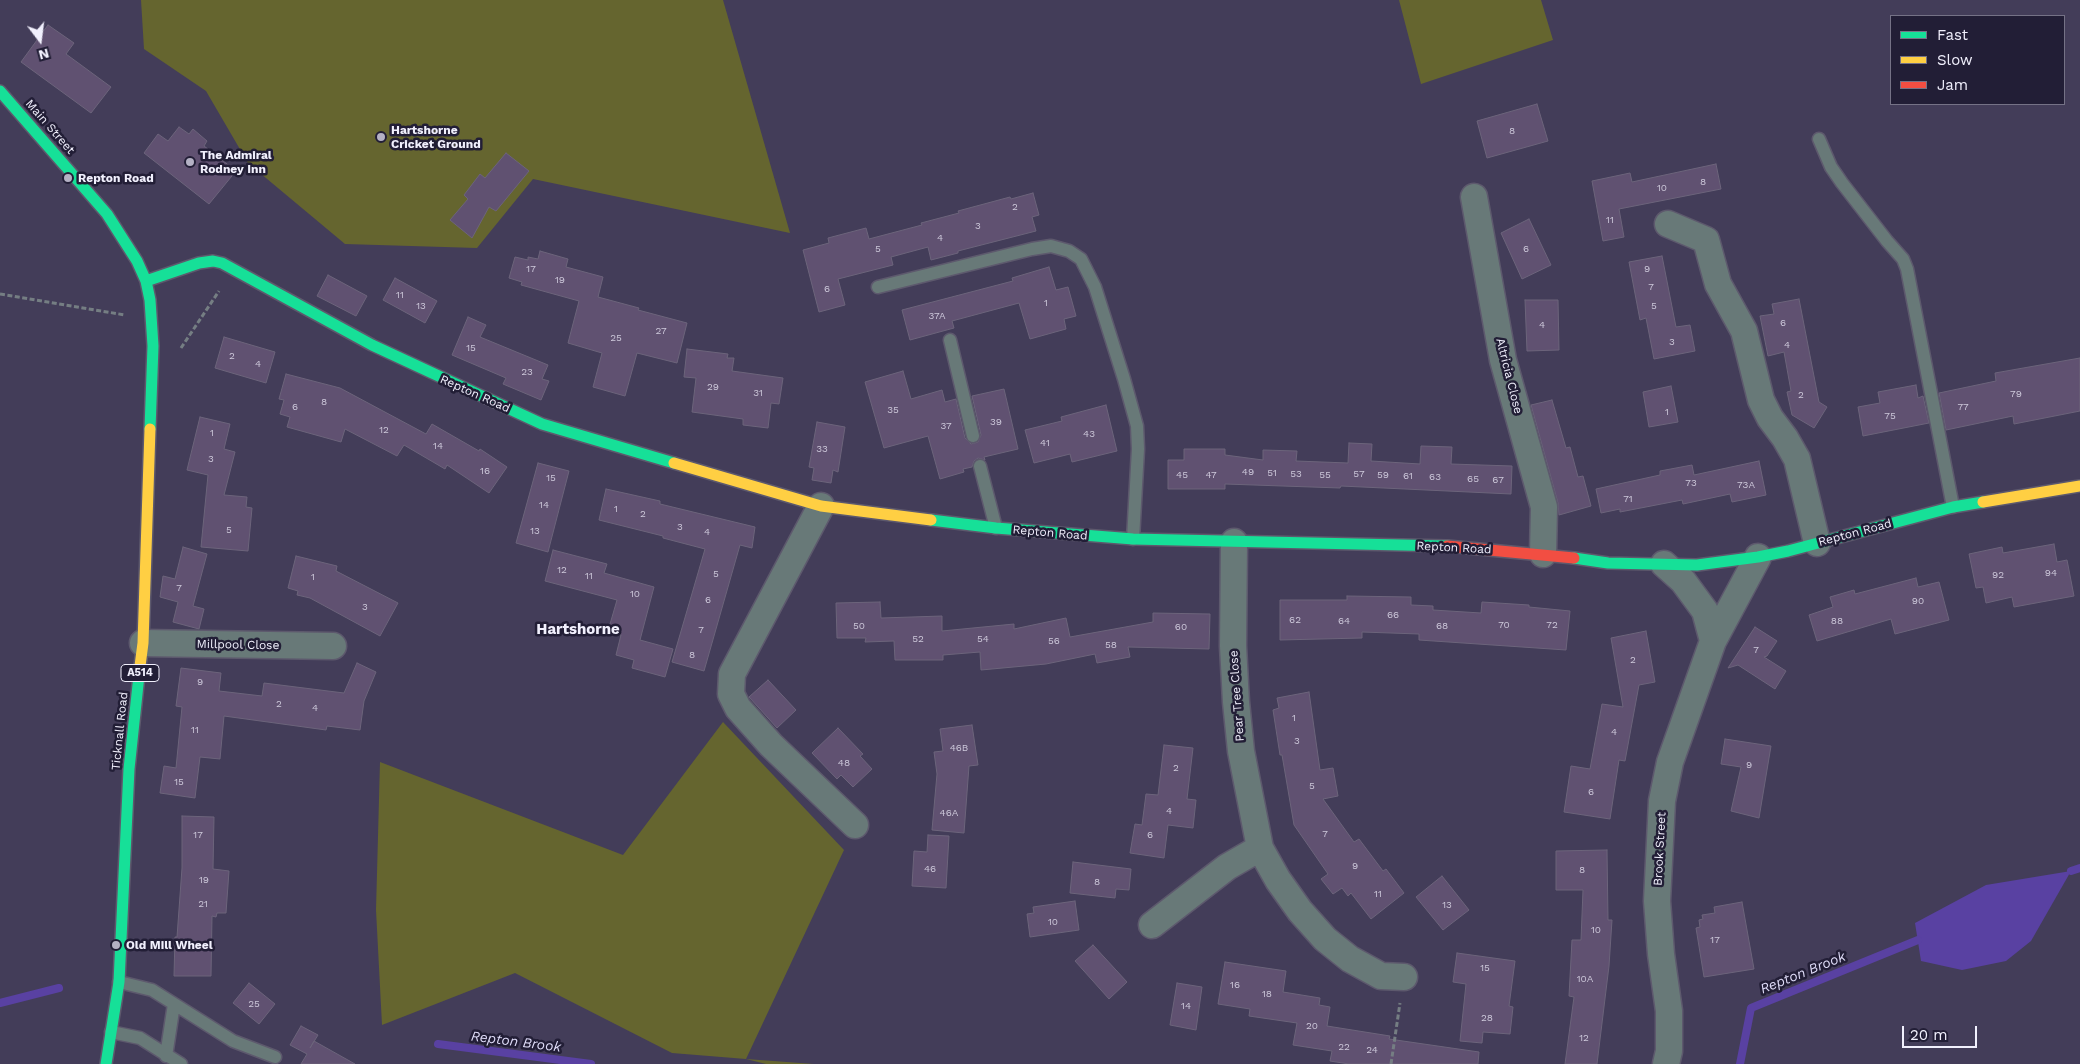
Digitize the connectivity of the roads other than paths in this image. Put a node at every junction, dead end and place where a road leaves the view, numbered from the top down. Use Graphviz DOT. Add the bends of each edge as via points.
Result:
graph roads {
  1 [pos="0,91"];
  2 [pos="1819,139"];
  3 [pos="1474,197"];
  4 [pos="1668,224"];
  5 [pos="146,281"];
  6 [pos="878,287"];
  7 [pos="950,340"];
  8 [pos="973,436"];
  9 [pos="980,466"];
  10 [pos="2080,486"];
  11 [pos="821,506"];
  12 [pos="1953,507"];
  13 [pos="996,528"];
  14 [pos="1133,539"];
  15 [pos="1234,542"];
  16 [pos="1817,543"];
  17 [pos="1543,554"];
  18 [pos="1758,557"];
  19 [pos="1664,564"];
  20 [pos="1713,641"];
  21 [pos="143,643"];
  22 [pos="333,646"];
  23 [pos="855,825"];
  24 [pos="1260,848"];
  25 [pos="1152,925"];
  26 [pos="1404,977"];
  27 [pos="119,982"];
  28 [pos="174,1004"];
  29 [pos="112,1032"];
  30 [pos="166,1056"];
  31 [pos="275,1057"];
  32 [pos="106,1064"];
  33 [pos="181,1064"];
  34 [pos="1666,1064"];
  1 -- 5 [label="street, Main Street / A514" via="108,214"];
  2 -- 12 [label="lane" via="1831,167 1903,259 1907,269"];
  3 -- 17 [label="street, Altricia Close" via="1503,360 1544,507"];
  4 -- 16 [label="street" via="1706,240 1718,284 1744,331 1761,400 1797,459"];
  5 -- 11 [label="street, Repton Road" via="199,262 213,261 372,345 542,424"];
  5 -- 21 [label="street, Ticknall Road / A514" via="153,346"];
  6 -- 14 [label="lane" via="1032,248 1051,246 1068,250 1080,259 1095,287 1137,426"];
  7 -- 8 [label="lane"];
  9 -- 13 [label="lane"];
  10 -- 12 [label="street, Repton Road"];
  11 -- 13 [label="street, Repton Road"];
  11 -- 23 [label="street" via="732,674 731,694 738,708 771,745"];
  12 -- 16 [label="street, Repton Road"];
  13 -- 14 [label="street, Repton Road"];
  14 -- 15 [label="street, Repton Road"];
  15 -- 17 [label="street, Repton Road" via="1449,546"];
  15 -- 24 [label="street, Pear Tree Close" via="1236,702 1241,751"];
  16 -- 18 [label="street, Repton Road"];
  17 -- 19 [label="street, Repton Road" via="1608,562"];
  18 -- 19 [label="street, Repton Road" via="1698,565"];
  18 -- 20 [label="street, Brook Street"];
  19 -- 20 [label="street" via="1683,581 1705,611"];
  20 -- 34 [label="street, Brook Street" via="1670,762 1662,801 1658,901 1669,1011"];
  21 -- 22 [label="street, Millpool Close"];
  21 -- 27 [label="street, Ticknall Road / A514" via="129,769"];
  24 -- 25 [label="street" via="1227,867"];
  24 -- 26 [label="street, Pear Tree Close" via="1300,911 1325,939 1350,959 1381,976"];
  27 -- 28 [label="lane" via="152,990"];
  27 -- 29 [label="street, Ticknall Road / A514"];
  28 -- 30 [label="lane"];
  28 -- 31 [label="lane" via="233,1041"];
  29 -- 30 [label="lane" via="140,1038"];
  29 -- 32 [label="street, Ticknall Road / A514"];
  30 -- 33 [label="lane"];
}
